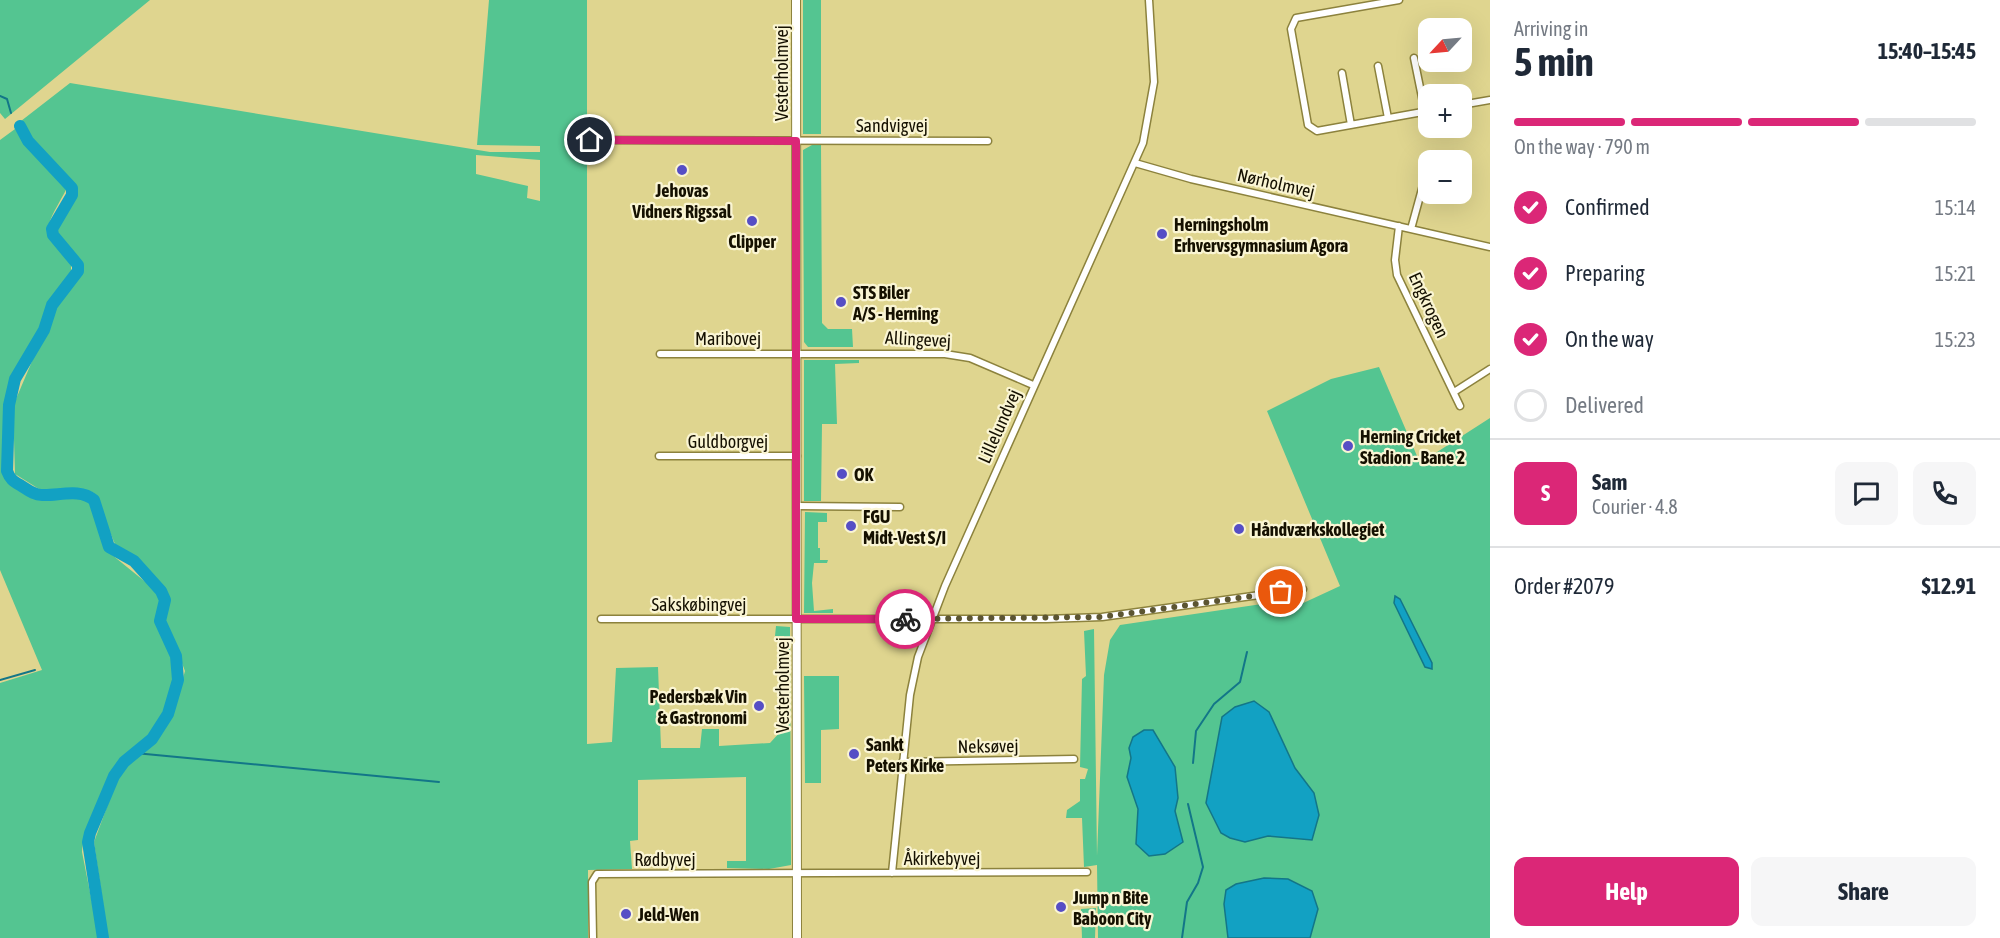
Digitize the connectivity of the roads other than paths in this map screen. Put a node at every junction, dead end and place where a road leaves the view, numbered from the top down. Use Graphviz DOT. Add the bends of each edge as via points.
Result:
graph roads {
  1 [pos="796,0"];
  2 [pos="1149,0"];
  3 [pos="1399,0"];
  4 [pos="1414,58"];
  5 [pos="1378,66"];
  6 [pos="1342,73"];
  7 [pos="1420,84"];
  8 [pos="1490,100"];
  9 [pos="1472,103"];
  10 [pos="1418,112"];
  11 [pos="1388,118"];
  12 [pos="1351,125"];
  13 [pos="590,140"];
  14 [pos="796,141"];
  15 [pos="988,141"];
  16 [pos="1135,163"];
  17 [pos="1418,203"];
  18 [pos="1399,226"];
  19 [pos="1411,229"];
  20 [pos="1490,247"];
  21 [pos="796,353"];
  22 [pos="660,354"];
  23 [pos="1490,369"];
  24 [pos="1033,385"];
  25 [pos="1454,392"];
  26 [pos="1461,406"];
  27 [pos="659,456"];
  28 [pos="797,456"];
  29 [pos="796,506"];
  30 [pos="900,507"];
  31 [pos="1303,589"];
  32 [pos="601,619"];
  33 [pos="796,619"];
  34 [pos="931,619"];
  35 [pos="1074,759"];
  36 [pos="902,762"];
  37 [pos="1088,872"];
  38 [pos="797,873"];
  39 [pos="892,873"];
  40 [pos="593,938"];
  41 [pos="797,938"];
  1 -- 14 [label="street, Vesterholmvej"];
  2 -- 16 [label="street, Lillelundvej" via="1153,98 1147,131"];
  3 -- 12 [label="street" via="1296,18 1291,28 1308,124 1317,131"];
  4 -- 7 [label="street"];
  5 -- 11 [label="street"];
  6 -- 12 [label="street"];
  8 -- 9 [label="street"];
  10 -- 11 [label="street"];
  11 -- 12 [label="street"];
  13 -- 14 [label="street, Sandvigvej"];
  14 -- 15 [label="street, Sandvigvej"];
  14 -- 21 [label="street, Vesterholmvej"];
  16 -- 18 [label="street, Nørholmvej"];
  16 -- 24 [label="street, Lillelundvej"];
  17 -- 19 [label="street"];
  18 -- 19 [label="street, Nørholmvej"];
  18 -- 25 [label="street, Engkrogen" via="1397,275"];
  19 -- 20 [label="street, Nørholmvej"];
  21 -- 22 [label="street, Maribovej"];
  21 -- 24 [label="street, Allingevej" via="945,354 970,358"];
  21 -- 28 [label="street, Vesterholmvej"];
  23 -- 25 [label="street"];
  24 -- 34 [label="street, Lillelundvej"];
  25 -- 26 [label="street, Engkrogen"];
  27 -- 28 [label="street, Guldborgvej"];
  28 -- 29 [label="street, Vesterholmvej"];
  29 -- 30 [label="street"];
  29 -- 33 [label="street, Vesterholmvej"];
  31 -- 34 [label="street, Sakskøbingvej" via="1102,617"];
  32 -- 33 [label="street, Sakskøbingvej"];
  33 -- 34 [label="street, Sakskøbingvej"];
  33 -- 38 [label="street, Vesterholmvej"];
  34 -- 36 [label="street, Lillelundvej" via="910,695"];
  35 -- 36 [label="street, Neksøvej"];
  36 -- 39 [label="street, Lillelundvej"];
  37 -- 39 [label="street, Åkirkebyvej"];
  38 -- 39 [label="street, Åkirkebyvej"];
  38 -- 40 [label="street, Rødbyvej" via="597,874 592,882"];
  38 -- 41 [label="street, Vesterholmvej"];
}
